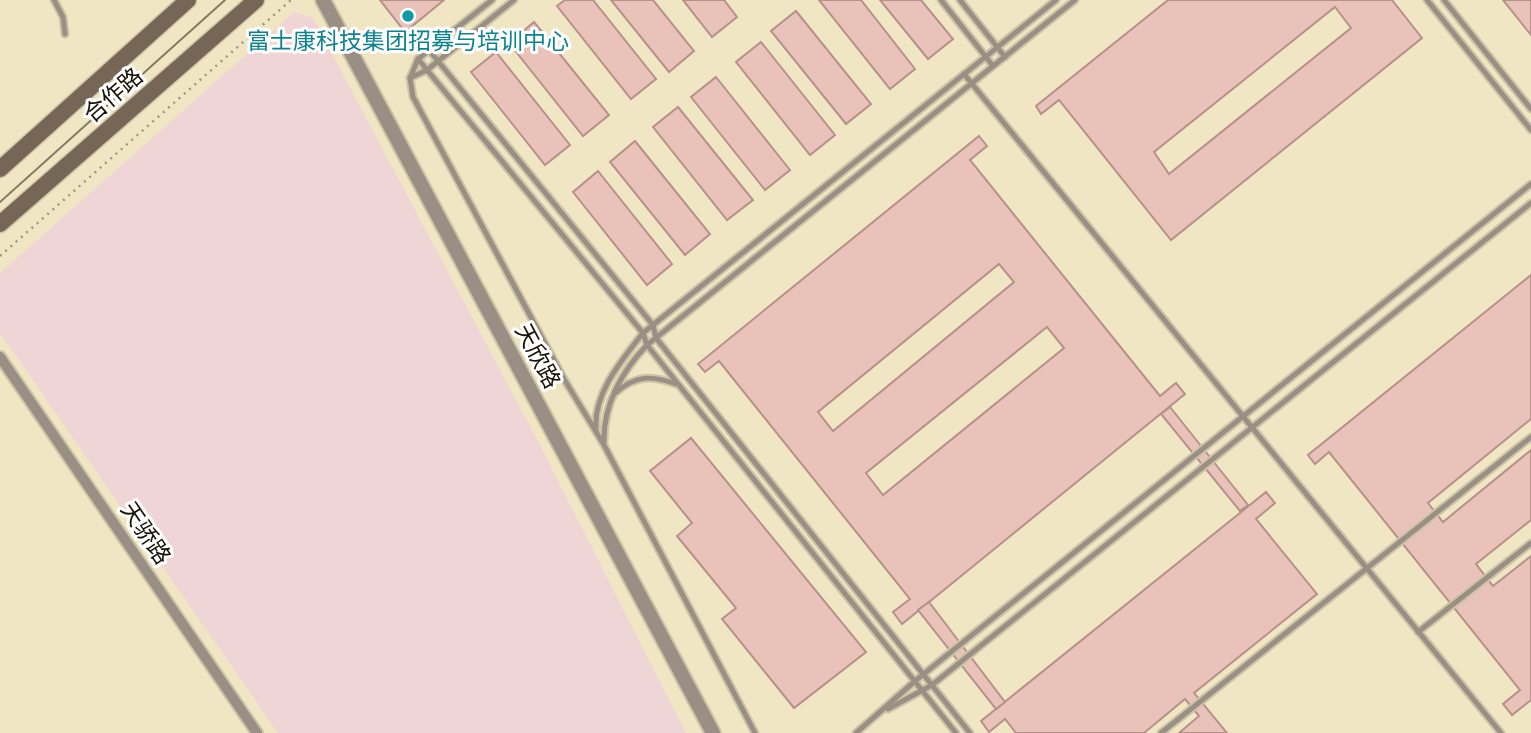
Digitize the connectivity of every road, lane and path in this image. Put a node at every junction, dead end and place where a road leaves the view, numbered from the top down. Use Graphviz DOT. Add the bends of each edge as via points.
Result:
graph roads {
  1 [pos="54,0"];
  2 [pos="188,0"];
  3 [pos="256,0"];
  4 [pos="291,0"];
  5 [pos="323,0"];
  6 [pos="492,0"];
  7 [pos="514,0"];
  8 [pos="941,0"];
  9 [pos="960,0"];
  10 [pos="1056,0"];
  11 [pos="1075,0"];
  12 [pos="1427,0"];
  13 [pos="1444,0"];
  14 [pos="65,34"];
  15 [pos="998,47"];
  16 [pos="429,50"];
  17 [pos="985,57"];
  18 [pos="1005,57"];
  19 [pos="418,59"];
  20 [pos="438,62"];
  21 [pos="993,66"];
  22 [pos="428,70"];
  23 [pos="964,74"];
  24 [pos="410,78"];
  25 [pos="972,83"];
  26 [pos="1531,109"];
  27 [pos="1531,130"];
  28 [pos="0,169"];
  29 [pos="1531,184"];
  30 [pos="1531,203"];
  31 [pos="0,224"];
  32 [pos="0,256"];
  33 [pos="653,325"];
  34 [pos="643,333"];
  35 [pos="656,338"];
  36 [pos="647,345"];
  37 [pos="0,357"];
  38 [pos="679,386"];
  39 [pos="613,395"];
  40 [pos="1243,417"];
  41 [pos="1252,428"];
  42 [pos="1531,438"];
  43 [pos="604,445"];
  44 [pos="1531,543"];
  45 [pos="1367,569"];
  46 [pos="1418,632"];
  47 [pos="923,674"];
  48 [pos="915,681"];
  49 [pos="932,685"];
  50 [pos="923,692"];
  51 [pos="881,713"];
  52 [pos="257,733"];
  53 [pos="713,733"];
  54 [pos="755,733"];
  55 [pos="856,733"];
  56 [pos="956,733"];
  57 [pos="970,733"];
  58 [pos="1161,733"];
  59 [pos="1501,733"];
  1 -- 14 [label="lane"];
  2 -- 28 [label="main road, 合作路"];
  3 -- 31 [label="main road, 合作路"];
  4 -- 32 [label="path"];
  5 -- 53 [label="street, 天欣路"];
  6 -- 16 [label="lane"];
  7 -- 20 [label="lane"];
  8 -- 17 [label="lane"];
  9 -- 15 [label="lane"];
  10 -- 15 [label="lane"];
  11 -- 18 [label="lane"];
  12 -- 27 [label="lane"];
  13 -- 26 [label="lane"];
  15 -- 17 [label="lane"];
  15 -- 18 [label="lane"];
  16 -- 19 [label="lane"];
  16 -- 20 [label="lane"];
  17 -- 21 [label="lane"];
  17 -- 23 [label="lane"];
  18 -- 21 [label="lane"];
  19 -- 22 [label="lane"];
  19 -- 24 [label="lane"];
  20 -- 22 [label="lane"];
  20 -- 33 [label="lane"];
  21 -- 25 [label="lane"];
  22 -- 24 [label="lane"];
  22 -- 34 [label="lane"];
  23 -- 25 [label="lane"];
  23 -- 33 [label="lane"];
  24 -- 43 [label="lane" via="419,109"];
  25 -- 35 [label="lane"];
  25 -- 40 [label="lane"];
  29 -- 40 [label="lane"];
  30 -- 41 [label="lane"];
  33 -- 34 [label="lane"];
  33 -- 35 [label="lane"];
  34 -- 36 [label="lane"];
  34 -- 43 [label="lane" via="618,365 598,405 596,430"];
  35 -- 36 [label="lane"];
  35 -- 47 [label="lane"];
  36 -- 38 [label="lane"];
  36 -- 39 [label="lane"];
  37 -- 52 [label="street, 天骄路"];
  38 -- 39 [label="lane" via="650,376 637,378"];
  38 -- 48 [label="lane"];
  39 -- 43 [label="lane"];
  40 -- 41 [label="lane"];
  40 -- 47 [label="lane"];
  41 -- 45 [label="lane"];
  41 -- 49 [label="lane"];
  42 -- 45 [label="lane"];
  43 -- 54 [label="lane"];
  44 -- 46 [label="lane"];
  45 -- 46 [label="lane"];
  45 -- 58 [label="lane"];
  46 -- 59 [label="lane"];
  47 -- 48 [label="lane"];
  47 -- 49 [label="lane"];
  48 -- 50 [label="lane"];
  48 -- 51 [label="lane"];
  49 -- 50 [label="lane"];
  49 -- 57 [label="lane"];
  50 -- 51 [label="lane"];
  50 -- 56 [label="lane"];
  51 -- 55 [label="lane"];
}
